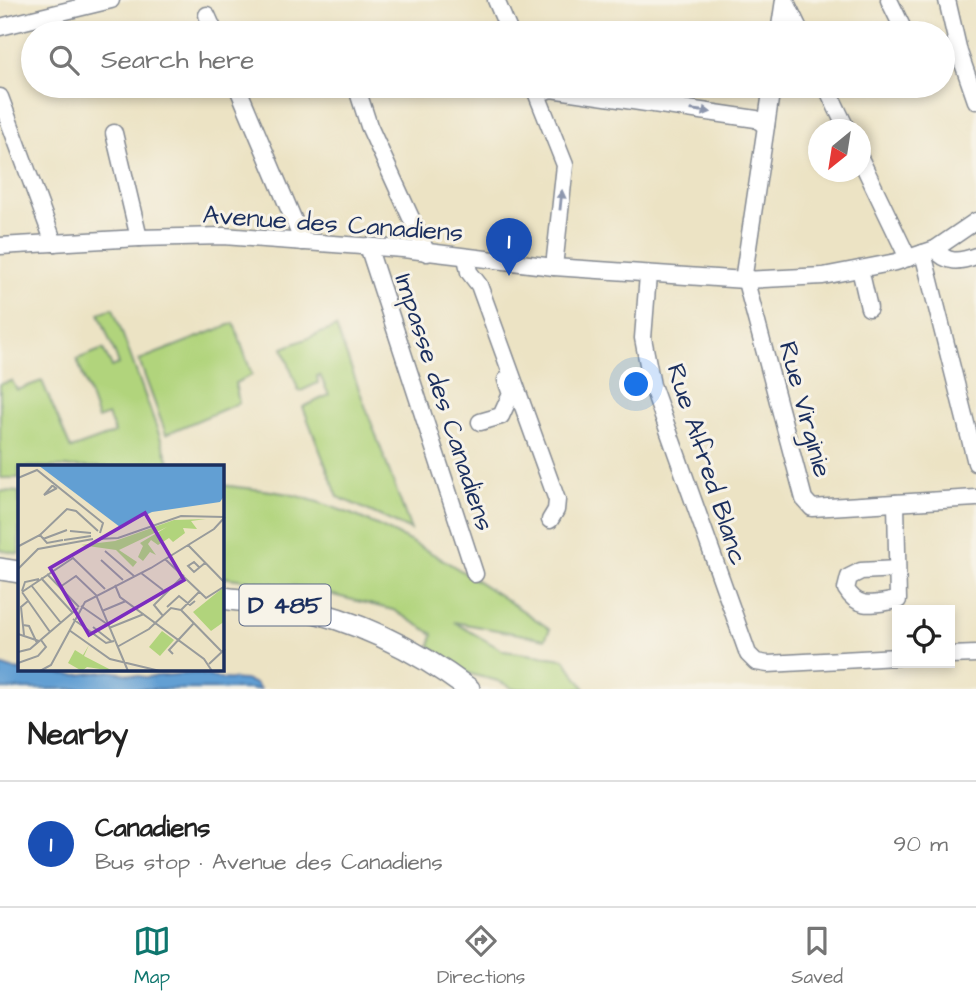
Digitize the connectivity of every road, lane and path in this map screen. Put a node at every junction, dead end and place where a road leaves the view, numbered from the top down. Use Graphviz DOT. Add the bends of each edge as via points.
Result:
graph roads {
  1 [pos="111,0"];
  2 [pos="496,0"];
  3 [pos="784,0"];
  4 [pos="889,0"];
  5 [pos="947,0"];
  6 [pos="207,15"];
  7 [pos="25,21"];
  8 [pos="210,21"];
  9 [pos="505,21"];
  10 [pos="781,21"];
  11 [pos="795,21"];
  12 [pos="899,21"];
  13 [pos="952,21"];
  14 [pos="21,22"];
  15 [pos="0,27"];
  16 [pos="955,35"];
  17 [pos="0,97"];
  18 [pos="242,98"];
  19 [pos="360,98"];
  20 [pos="538,98"];
  21 [pos="612,98"];
  22 [pos="770,98"];
  23 [pos="832,98"];
  24 [pos="976,101"];
  25 [pos="842,119"];
  26 [pos="766,126"];
  27 [pos="114,133"];
  28 [pos="871,175"];
  29 [pos="976,221"];
  30 [pos="139,238"];
  31 [pos="303,242"];
  32 [pos="54,243"];
  33 [pos="0,246"];
  34 [pos="368,246"];
  35 [pos="427,253"];
  36 [pos="922,253"];
  37 [pos="976,256"];
  38 [pos="467,265"];
  39 [pos="554,267"];
  40 [pos="860,269"];
  41 [pos="649,275"];
  42 [pos="745,280"];
  43 [pos="869,308"];
  44 [pos="480,422"];
  45 [pos="976,463"];
  46 [pos="976,498"];
  47 [pos="896,503"];
  48 [pos="550,520"];
  49 [pos="0,569"];
  50 [pos="897,569"];
  51 [pos="18,572"];
  52 [pos="475,574"];
  53 [pos="224,598"];
  54 [pos="976,653"];
  55 [pos="955,655"];
  56 [pos="892,657"];
  57 [pos="423,660"];
  58 [pos="440,689"];
  59 [pos="469,689"];
  1 -- 7 [label="street"];
  2 -- 9 [label="street"];
  3 -- 10 [label="street"];
  3 -- 11 [label="street"];
  4 -- 12 [label="street"];
  5 -- 13 [label="street"];
  6 -- 8 [label="street"];
  14 -- 15 [label="street"];
  16 -- 24 [label="street"];
  17 -- 32 [label="street"];
  18 -- 31 [label="street"];
  19 -- 35 [label="street"];
  39 -- 20 [label="street, one-way" via="565,165"];
  21 -- 26 [label="street, one-way" via="756,119"];
  22 -- 26 [label="street"];
  23 -- 25 [label="street"];
  26 -- 42 [label="street"];
  27 -- 30 [label="street"];
  28 -- 36 [label="street"];
  29 -- 36 [label="street"];
  30 -- 31 [label="street, Avenue des Canadiens" via="205,235"];
  30 -- 32 [label="street, Avenue des Canadiens"];
  31 -- 34 [label="street, Avenue des Canadiens"];
  32 -- 33 [label="street, Avenue des Canadiens"];
  34 -- 35 [label="street, Avenue des Canadiens"];
  34 -- 52 [label="street, Impasse des Canadiens"];
  35 -- 38 [label="street, Avenue des Canadiens"];
  36 -- 37 [label="street" via="961,261"];
  36 -- 40 [label="street, Avenue des Canadiens"];
  36 -- 45 [label="street"];
  38 -- 39 [label="street, Avenue des Canadiens"];
  38 -- 44 [label="street" via="482,321 493,339 511,394 501,416"];
  38 -- 48 [label="street" via="479,285 557,500"];
  39 -- 41 [label="street, Avenue des Canadiens"];
  40 -- 42 [label="street, Avenue des Canadiens"];
  40 -- 43 [label="street"];
  41 -- 42 [label="street, Avenue des Canadiens"];
  41 -- 56 [label="street, Rue Alfred Blanc" via="643,338 652,385 743,646 756,662 768,664"];
  42 -- 47 [label="street, Rue Virginie" via="804,499 813,508"];
  46 -- 47 [label="street, Rue Virginie"];
  47 -- 50 [label="street"];
  49 -- 51 [label="main road"];
  50 -- 50 [label="street" via="898,600 863,605 852,600 846,589 849,577 860,571"];
  53 -- 57 [label="main road, D 485" via="290,606 345,621"];
  54 -- 55 [label="street"];
  57 -- 58 [label="main road"];
  57 -- 59 [label="main road"];
}
